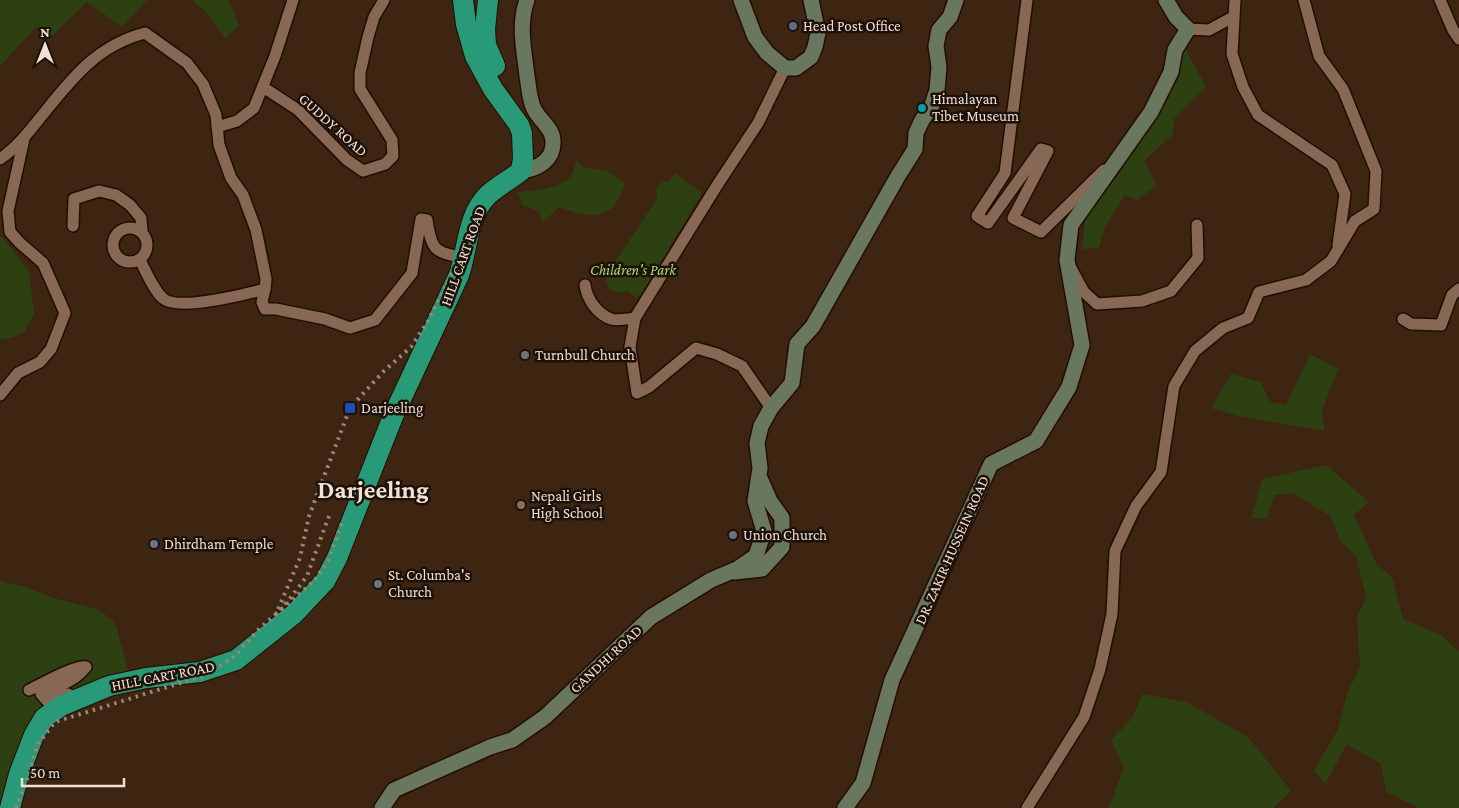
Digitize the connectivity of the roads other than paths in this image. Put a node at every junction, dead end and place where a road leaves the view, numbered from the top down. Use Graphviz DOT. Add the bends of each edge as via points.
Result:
graph roads {
  1 [pos="293,0"];
  2 [pos="384,0"];
  3 [pos="463,0"];
  4 [pos="488,0"];
  5 [pos="527,0"];
  6 [pos="741,0"];
  7 [pos="811,0"];
  8 [pos="956,0"];
  9 [pos="1026,0"];
  10 [pos="1166,0"];
  11 [pos="1234,0"];
  12 [pos="1304,0"];
  13 [pos="1440,0"];
  14 [pos="1233,17"];
  15 [pos="1188,29"];
  16 [pos="1459,39"];
  17 [pos="784,68"];
  18 [pos="263,87"];
  19 [pos="217,121"];
  20 [pos="519,125"];
  21 [pos="24,137"];
  22 [pos="1124,150"];
  23 [pos="0,159"];
  24 [pos="521,171"];
  25 [pos="1197,225"];
  26 [pos="73,226"];
  27 [pos="142,231"];
  28 [pos="1337,251"];
  29 [pos="465,258"];
  30 [pos="140,260"];
  31 [pos="1067,260"];
  32 [pos="585,285"];
  33 [pos="265,289"];
  34 [pos="1459,289"];
  35 [pos="635,318"];
  36 [pos="1402,319"];
  37 [pos="0,395"];
  38 [pos="770,408"];
  39 [pos="759,472"];
  40 [pos="730,572"];
  41 [pos="146,678"];
  42 [pos="28,690"];
  43 [pos="10,808"];
  44 [pos="382,808"];
  45 [pos="844,808"];
  46 [pos="1028,808"];
  1 -- 18 [label="street"];
  2 -- 18 [label="street, GUDDY ROAD" via="374,17 360,73 360,90 392,140 393,156 384,164 363,171 346,160 298,110"];
  3 -- 20 [label="highway" via="475,56 493,89"];
  4 -- 20 [label="highway" via="486,45 519,107"];
  5 -- 24 [label="street" via="522,19 522,48 529,96 534,111 550,130 554,142 545,161 536,168"];
  6 -- 17 [label="street" via="755,37"];
  7 -- 17 [label="street" via="818,33 815,48 811,57 796,68"];
  8 -- 38 [label="street" via="950,17 939,30 937,90 931,108 916,133 915,149 813,326 798,344 792,383"];
  9 -- 22 [label="street" via="1005,173 977,216 988,223 1041,149 1048,151 1013,218 1041,232"];
  10 -- 15 [label="street"];
  11 -- 14 [label="street"];
  12 -- 28 [label="street" via="1319,56 1343,89 1376,171 1374,209 1355,221"];
  13 -- 16 [label="street"];
  14 -- 15 [label="street" via="1209,30"];
  14 -- 28 [label="street" via="1232,54 1258,115 1332,165 1345,194"];
  15 -- 22 [label="street, DR. ZAKIR HUSSEIN ROAD" via="1175,50 1171,72 1151,112"];
  17 -- 35 [label="street" via="758,123"];
  18 -- 19 [label="street" via="254,108 237,121"];
  19 -- 21 [label="street" via="203,84 186,63 145,33 104,50 83,67"];
  19 -- 33 [label="street" via="219,145 256,230 266,278"];
  20 -- 24 [label="highway" via="523,145"];
  21 -- 23 [label="street"];
  21 -- 37 [label="street" via="8,210 10,232 44,262 65,313 51,349 40,362 18,373"];
  22 -- 31 [label="street, DR. ZAKIR HUSSEIN ROAD" via="1071,224"];
  24 -- 29 [label="highway, HILL CART ROAD" via="489,194 479,206"];
  25 -- 31 [label="street" via="1198,258 1172,291 1142,301 1097,304 1084,292"];
  26 -- 27 [label="street" via="74,199 98,191 116,195 130,205 141,218"];
  27 -- 30 [label="street" via="148,240 147,252"];
  27 -- 30 [label="street" via="132,227 120,229 113,238 112,249 118,258 129,262"];
  28 -- 46 [label="street" via="1331,261 1306,280 1260,292 1248,318 1224,328 1195,351 1174,386 1161,472 1136,506 1115,550 1112,614 1100,669 1084,717"];
  29 -- 33 [label="street" via="442,254 434,248 427,220 421,219 412,273 375,320 350,328 325,319 265,309 262,302"];
  29 -- 41 [label="highway, HILL CART ROAD" via="394,414 325,581 294,614 236,660 200,672"];
  30 -- 33 [label="street" via="162,298 170,303 224,299"];
  31 -- 45 [label="street, DR. ZAKIR HUSSEIN ROAD" via="1082,345 1069,387 1036,440 991,464 892,680 863,783"];
  32 -- 35 [label="street" via="587,295 602,314 612,320"];
  34 -- 36 [label="street" via="1452,295 1441,325 1411,324"];
  35 -- 38 [label="street" via="630,348 637,393 649,387 696,348 742,366"];
  38 -- 39 [label="street" via="757,443"];
  39 -- 40 [label="street, GANDHI ROAD" via="755,501 764,531 756,556"];
  39 -- 40 [label="street" via="770,501 782,518 782,547 762,569"];
  40 -- 44 [label="street, GANDHI ROAD" via="651,617 545,718 512,740 394,790"];
  41 -- 42 [label="street" via="108,680 47,701 41,694 78,677 86,667 82,666"];
  41 -- 43 [label="highway, HILL CART ROAD" via="109,686 61,706 44,718 19,774"];
}
